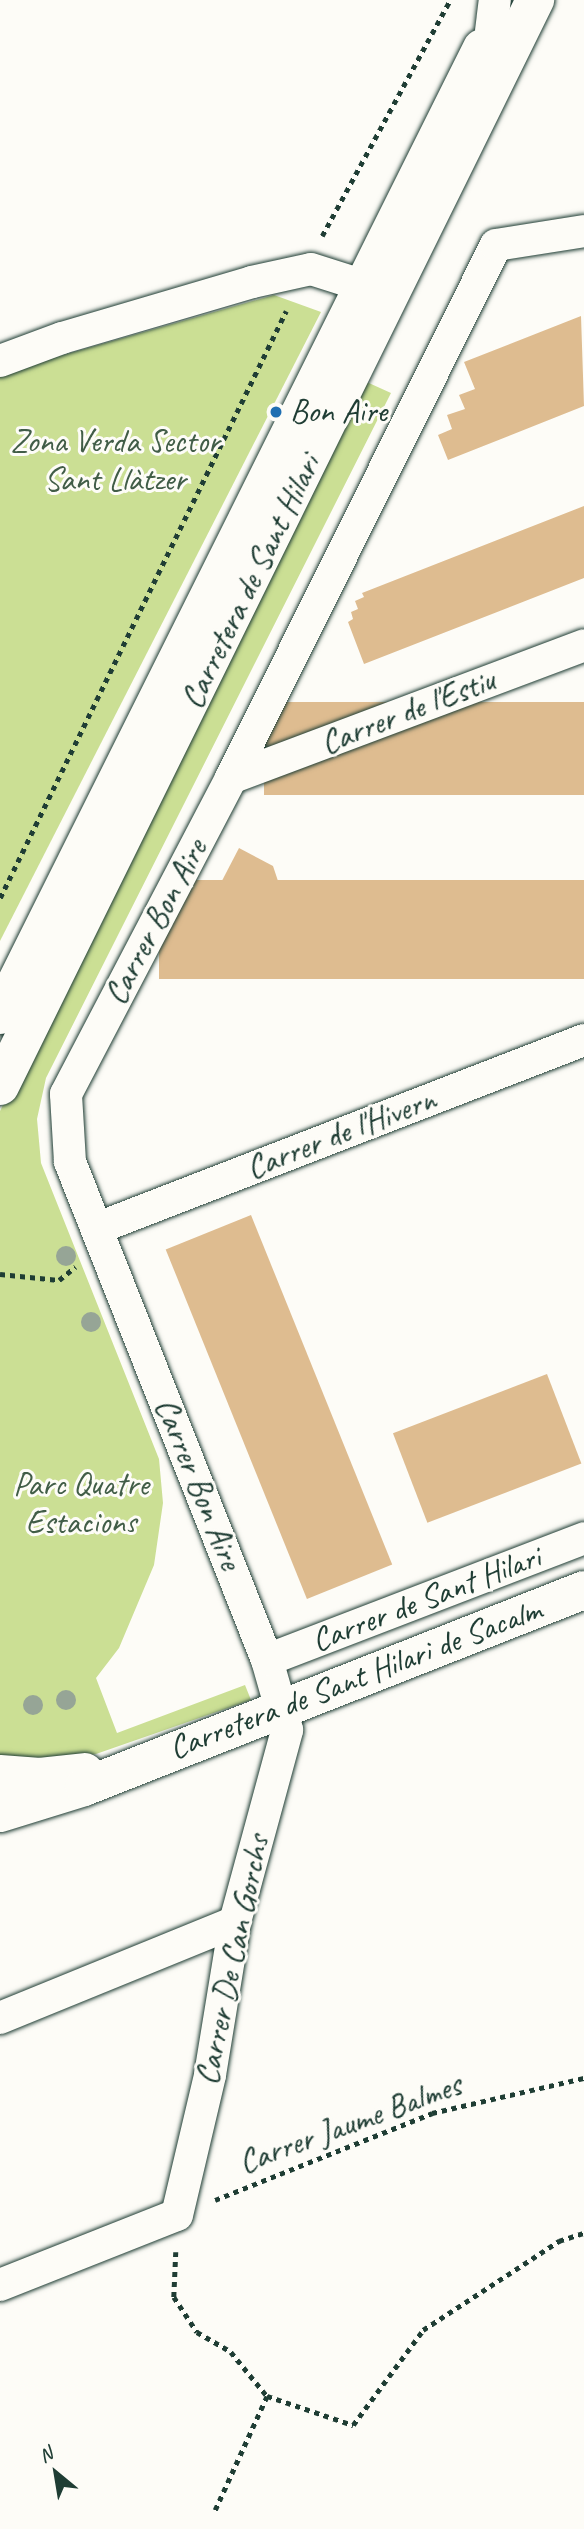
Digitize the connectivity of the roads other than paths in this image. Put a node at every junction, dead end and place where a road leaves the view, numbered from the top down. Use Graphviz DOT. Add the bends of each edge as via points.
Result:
graph roads {
  1 [pos="535,0"];
  2 [pos="498,10"];
  3 [pos="584,231"];
  4 [pos="361,285"];
  5 [pos="0,361"];
  6 [pos="584,645"];
  7 [pos="231,778"];
  8 [pos="0,1015"];
  9 [pos="584,1040"];
  10 [pos="0,1086"];
  11 [pos="98,1228"];
  12 [pos="584,1538"];
  13 [pos="584,1590"];
  14 [pos="267,1660"];
  15 [pos="283,1706"];
  16 [pos="125,1768"];
  17 [pos="0,1774"];
  18 [pos="0,1814"];
  19 [pos="235,1922"];
  20 [pos="0,2018"];
  21 [pos="0,2285"];
  1 -- 10 [label="street, Carretera de Sant Hilari"];
  2 -- 4 [label="street, Carretera de Sant Hilari"];
  3 -- 7 [label="street, Carrer Bon Aire" via="496,245"];
  4 -- 5 [label="street" via="311,270 252,282 61,338"];
  4 -- 8 [label="street, Carretera de Sant Hilari"];
  6 -- 7 [label="street, Carrer de l'Estiu"];
  7 -- 11 [label="street, Carrer Bon Aire" via="66,1094 70,1162"];
  9 -- 11 [label="street, Carrer de l'Hivern"];
  11 -- 14 [label="street, Carrer Bon Aire"];
  12 -- 14 [label="street, Carrer de Sant Hilari"];
  13 -- 15 [label="street, Carretera de Sant Hilari de Sacalm"];
  14 -- 15 [label="street, Carrer Bon Aire"];
  15 -- 16 [label="street, Carretera de Sant Hilari de Sacalm"];
  15 -- 19 [label="street, Carrer De Can Gorchs" via="286,1730"];
  16 -- 17 [label="street, Carretera de Sant Hilari de Sacalm" via="40,1777"];
  16 -- 18 [label="street, Carretera de Sant Hilari de Sacalm" via="35,1805"];
  19 -- 20 [label="street"];
  19 -- 21 [label="street, Carrer De Can Gorchs" via="210,2075 177,2215"];
}
